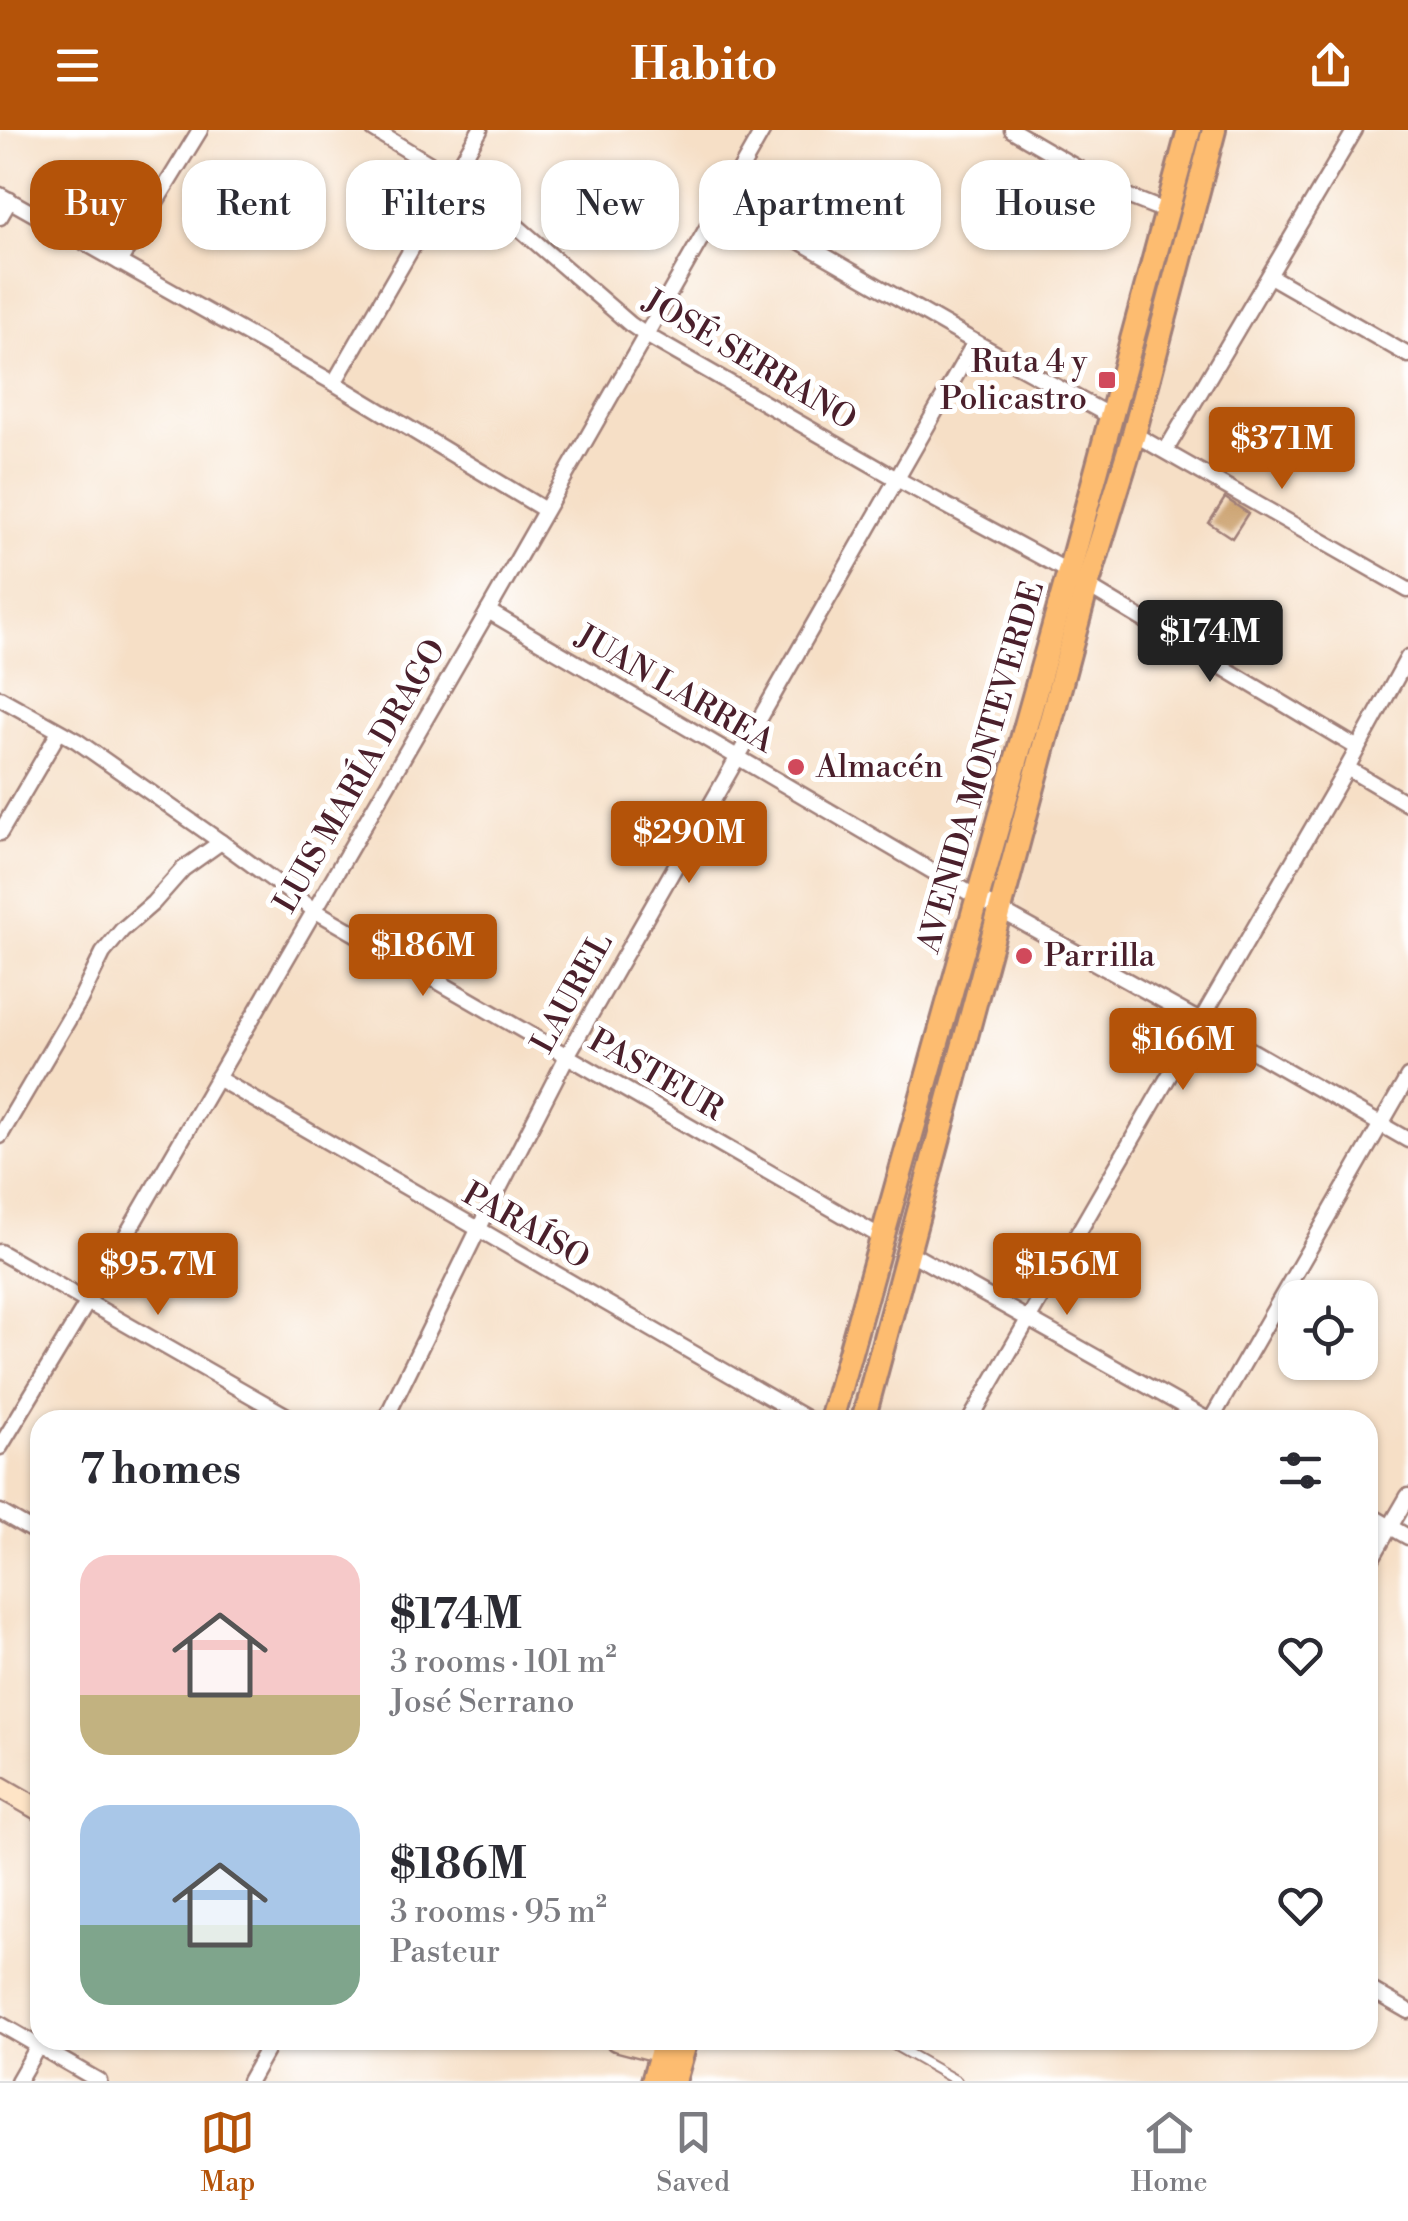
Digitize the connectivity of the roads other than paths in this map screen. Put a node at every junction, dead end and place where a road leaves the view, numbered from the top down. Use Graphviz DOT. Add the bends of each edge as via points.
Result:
graph roads {
  1 [pos="200,130"];
  2 [pos="374,130"];
  3 [pos="480,130"];
  4 [pos="762,130"];
  5 [pos="1012,130"];
  6 [pos="1188,130"];
  7 [pos="1214,130"];
  8 [pos="1355,130"];
  9 [pos="423,160"];
  10 [pos="463,160"];
  11 [pos="745,160"];
  12 [pos="5,198"];
  13 [pos="1166,212"];
  14 [pos="0,217"];
  15 [pos="1190,220"];
  16 [pos="521,229"];
  17 [pos="699,242"];
  18 [pos="411,250"];
  19 [pos="814,250"];
  20 [pos="119,262"];
  21 [pos="1270,276"];
  22 [pos="646,334"];
  23 [pos="974,342"];
  24 [pos="1408,355"];
  25 [pos="334,383"];
  26 [pos="1110,416"];
  27 [pos="1134,434"];
  28 [pos="1166,450"];
  29 [pos="898,479"];
  30 [pos="544,510"];
  31 [pos="1078,579"];
  32 [pos="1408,590"];
  33 [pos="488,612"];
  34 [pos="1408,657"];
  35 [pos="0,698"];
  36 [pos="59,732"];
  37 [pos="1356,747"];
  38 [pos="737,757"];
  39 [pos="1346,768"];
  40 [pos="1408,804"];
  41 [pos="0,833"];
  42 [pos="221,842"];
  43 [pos="978,898"];
  44 [pos="314,910"];
  45 [pos="1000,910"];
  46 [pos="1200,1020"];
  47 [pos="567,1056"];
  48 [pos="1408,1077"];
  49 [pos="217,1078"];
  50 [pos="1381,1124"];
  51 [pos="0,1136"];
  52 [pos="1408,1140"];
  53 [pos="478,1230"];
  54 [pos="883,1238"];
  55 [pos="907,1251"];
  56 [pos="0,1252"];
  57 [pos="87,1302"];
  58 [pos="1026,1320"];
  59 [pos="276,1410"];
  60 [pos="390,1410"];
  61 [pos="792,1410"];
  62 [pos="834,1410"];
  63 [pos="866,1410"];
  64 [pos="976,1410"];
  65 [pos="1192,1410"];
  66 [pos="1216,1410"];
  67 [pos="0,1448"];
  68 [pos="1408,1496"];
  69 [pos="0,1512"];
  70 [pos="1378,1520"];
  71 [pos="1390,1527"];
  72 [pos="30,1529"];
  73 [pos="1408,1537"];
  74 [pos="1378,1548"];
  75 [pos="0,1788"];
  76 [pos="30,1804"];
  77 [pos="1378,1992"];
  78 [pos="1405,2004"];
  79 [pos="0,2024"];
  80 [pos="30,2038"];
  81 [pos="36,2050"];
  82 [pos="51,2050"];
  83 [pos="266,2050"];
  84 [pos="662,2050"];
  85 [pos="683,2050"];
  86 [pos="903,2050"];
  87 [pos="18,2081"];
  88 [pos="99,2081"];
  89 [pos="249,2081"];
  90 [pos="653,2081"];
  91 [pos="674,2081"];
  92 [pos="957,2081"];
  1 -- 20 [label="street"];
  2 -- 9 [label="street, JOSÉ SERRANO"];
  3 -- 10 [label="street"];
  4 -- 11 [label="street, LUIS MARÍA DRAGO"];
  5 -- 13 [label="street"];
  6 -- 13 [label="main road, AVENIDA MONTEVERDE"];
  7 -- 15 [label="main road, AVENIDA MONTEVERDE"];
  8 -- 21 [label="street"];
  12 -- 14 [label="street"];
  12 -- 20 [label="street"];
  13 -- 15 [label="street"];
  13 -- 26 [label="main road, AVENIDA MONTEVERDE"];
  15 -- 27 [label="main road, AVENIDA MONTEVERDE"];
  16 -- 22 [label="street, JOSÉ SERRANO"];
  17 -- 22 [label="street, LUIS MARÍA DRAGO"];
  18 -- 25 [label="street"];
  19 -- 23 [label="street"];
  20 -- 25 [label="street"];
  21 -- 24 [label="street"];
  21 -- 28 [label="street"];
  22 -- 29 [label="street, JOSÉ SERRANO"];
  22 -- 30 [label="street, LUIS MARÍA DRAGO"];
  23 -- 26 [label="street"];
  23 -- 29 [label="street, LAUREL"];
  25 -- 30 [label="street"];
  26 -- 31 [label="main road, AVENIDA MONTEVERDE"];
  27 -- 28 [label="street"];
  27 -- 31 [label="main road, AVENIDA MONTEVERDE"];
  28 -- 32 [label="street"];
  29 -- 31 [label="street, JOSÉ SERRANO"];
  29 -- 38 [label="street, LAUREL"];
  30 -- 33 [label="street, LUIS MARÍA DRAGO"];
  31 -- 37 [label="street, JOSÉ SERRANO"];
  31 -- 43 [label="main road, AVENIDA MONTEVERDE"];
  31 -- 45 [label="main road, AVENIDA MONTEVERDE"];
  33 -- 38 [label="street, JUAN LARREA"];
  33 -- 44 [label="street, LUIS MARÍA DRAGO"];
  34 -- 37 [label="street"];
  35 -- 36 [label="street, PASTEUR"];
  36 -- 41 [label="street"];
  36 -- 42 [label="street, PASTEUR"];
  37 -- 39 [label="street"];
  38 -- 43 [label="street, JUAN LARREA"];
  38 -- 47 [label="street, LAUREL"];
  39 -- 40 [label="street"];
  39 -- 46 [label="street"];
  42 -- 44 [label="street, PASTEUR"];
  42 -- 51 [label="street" via="183,869 104,953"];
  43 -- 45 [label="street, JUAN LARREA"];
  43 -- 54 [label="main road, AVENIDA MONTEVERDE"];
  44 -- 47 [label="street, PASTEUR"];
  44 -- 49 [label="street, LUIS MARÍA DRAGO"];
  45 -- 46 [label="street, JUAN LARREA"];
  45 -- 55 [label="main road, AVENIDA MONTEVERDE"];
  46 -- 50 [label="street, JUAN LARREA"];
  46 -- 58 [label="street"];
  47 -- 53 [label="street, LAUREL"];
  47 -- 54 [label="street, PASTEUR"];
  48 -- 50 [label="street"];
  49 -- 53 [label="street, PARAÍSO"];
  49 -- 57 [label="street, LUIS MARÍA DRAGO"];
  50 -- 52 [label="street, JUAN LARREA"];
  50 -- 66 [label="street"];
  53 -- 60 [label="street, LAUREL"];
  53 -- 61 [label="street, PARAÍSO"];
  54 -- 62 [label="main road, AVENIDA MONTEVERDE"];
  55 -- 58 [label="street"];
  55 -- 63 [label="main road, AVENIDA MONTEVERDE"];
  56 -- 57 [label="street"];
  57 -- 59 [label="street"];
  57 -- 67 [label="street, LUIS MARÍA DRAGO"];
  58 -- 64 [label="street"];
  58 -- 65 [label="street"];
  68 -- 71 [label="street"];
  69 -- 72 [label="street"];
  70 -- 71 [label="street"];
  71 -- 73 [label="street"];
  71 -- 74 [label="street"];
  75 -- 76 [label="street"];
  77 -- 78 [label="street"];
  79 -- 80 [label="street"];
  81 -- 87 [label="street"];
  82 -- 88 [label="street"];
  83 -- 89 [label="street"];
  84 -- 90 [label="main road"];
  85 -- 91 [label="main road"];
  86 -- 92 [label="lane"];
}
